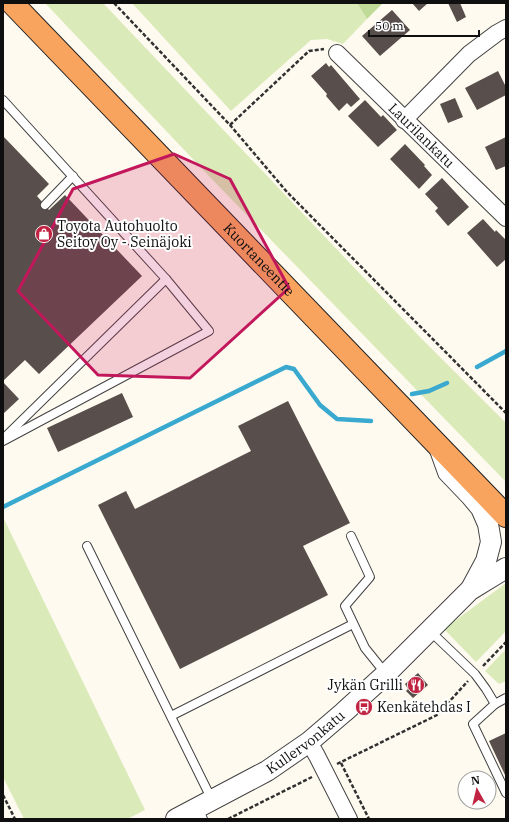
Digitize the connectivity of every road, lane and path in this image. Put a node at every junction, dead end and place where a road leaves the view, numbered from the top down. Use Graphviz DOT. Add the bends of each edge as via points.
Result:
graph roads {
  1 [pos="12,3"];
  2 [pos="114,3"];
  3 [pos="506,28"];
  4 [pos="337,53"];
  5 [pos="3,100"];
  6 [pos="404,120"];
  7 [pos="230,125"];
  8 [pos="73,176"];
  9 [pos="45,205"];
  10 [pos="506,218"];
  11 [pos="166,279"];
  12 [pos="506,413"];
  13 [pos="3,440"];
  14 [pos="438,445"];
  15 [pos="506,516"];
  16 [pos="351,536"];
  17 [pos="87,546"];
  18 [pos="506,568"];
  19 [pos="470,590"];
  20 [pos="353,624"];
  21 [pos="429,631"];
  22 [pos="506,642"];
  23 [pos="386,674"];
  24 [pos="475,674"];
  25 [pos="506,698"];
  26 [pos="495,704"];
  27 [pos="171,716"];
  28 [pos="309,742"];
  29 [pos="341,763"];
  30 [pos="325,771"];
  31 [pos="506,793"];
  32 [pos="3,795"];
  33 [pos="204,809"];
  34 [pos="15,819"];
  35 [pos="176,819"];
  36 [pos="228,819"];
  37 [pos="349,819"];
  38 [pos="369,819"];
  1 -- 14 [label="highway, Kuortaneentie"];
  2 -- 7 [label="path"];
  3 -- 6 [label="street" via="469,54"];
  4 -- 6 [label="street, Laurilankatu"];
  4 -- 7 [label="path" via="323,48 309,51"];
  5 -- 8 [label="lane"];
  6 -- 10 [label="street, Laurilankatu"];
  7 -- 12 [label="path" via="287,192"];
  8 -- 9 [label="lane"];
  8 -- 11 [label="lane"];
  11 -- 13 [label="lane"];
  11 -- 13 [label="lane" via="209,331"];
  14 -- 15 [label="highway, Kuortaneentie"];
  14 -- 19 [label="street, Kullervonkatu" via="448,472 481,508 488,524 491,542 486,561"];
  16 -- 20 [label="lane" via="370,577 345,606"];
  17 -- 27 [label="lane"];
  18 -- 19 [label="street, Kullervonkatu"];
  19 -- 21 [label="street, Kullervonkatu"];
  20 -- 23 [label="lane" via="365,648"];
  20 -- 27 [label="lane"];
  21 -- 23 [label="street, Kullervonkatu"];
  21 -- 24 [label="lane"];
  22 -- 24 [label="path"];
  23 -- 28 [label="street, Kullervonkatu"];
  24 -- 26 [label="lane"];
  24 -- 29 [label="path" via="437,714"];
  25 -- 26 [label="lane"];
  26 -- 31 [label="lane" via="473,724"];
  27 -- 33 [label="lane"];
  28 -- 30 [label="street"];
  28 -- 33 [label="street, Kullervonkatu"];
  29 -- 30 [label="path"];
  29 -- 38 [label="path"];
  30 -- 36 [label="path"];
  30 -- 37 [label="street"];
  32 -- 34 [label="path"];
  33 -- 35 [label="street, Kullervonkatu"];
}
